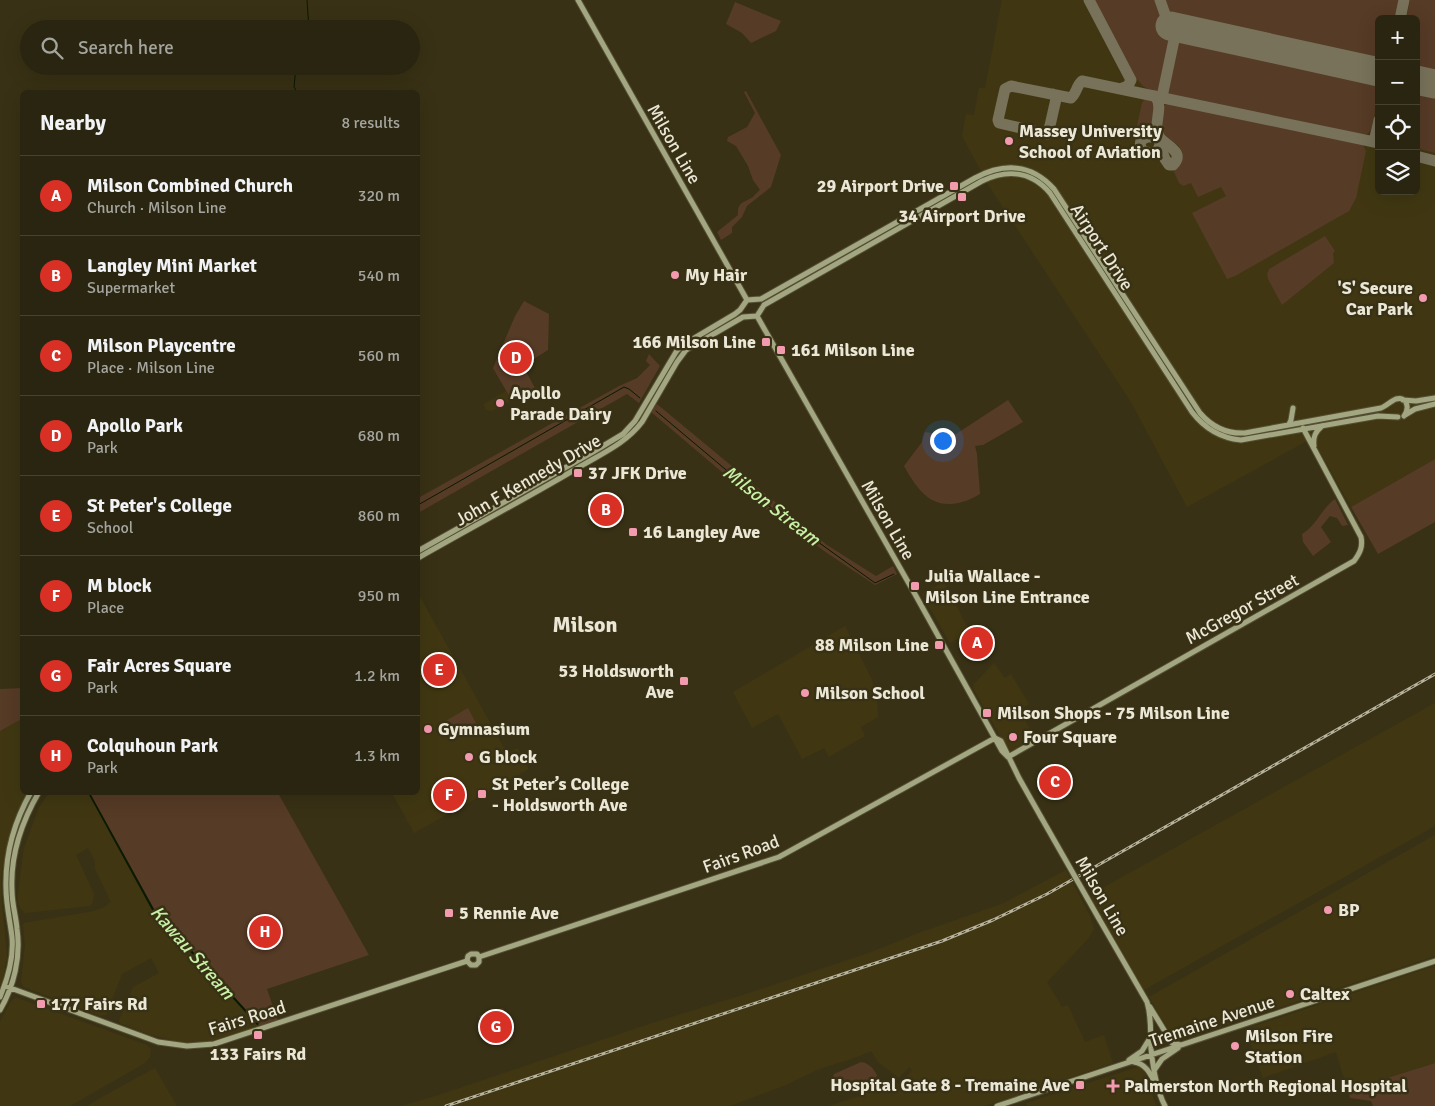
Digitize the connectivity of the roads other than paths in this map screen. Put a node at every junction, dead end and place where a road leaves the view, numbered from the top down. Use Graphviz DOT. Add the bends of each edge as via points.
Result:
graph roads {
  1 [pos="578,0"];
  2 [pos="747,300"];
  3 [pos="755,300"];
  4 [pos="743,307"];
  5 [pos="761,310"];
  6 [pos="749,316"];
  7 [pos="757,316"];
  8 [pos="1435,398"];
  9 [pos="1403,400"];
  10 [pos="1392,402"];
  11 [pos="1435,404"];
  12 [pos="1293,408"];
  13 [pos="1401,416"];
  14 [pos="1300,422"];
  15 [pos="1289,424"];
  16 [pos="1323,426"];
  17 [pos="1303,429"];
  18 [pos="1314,449"];
  19 [pos="510,499"];
  20 [pos="513,505"];
  21 [pos="420,550"];
  22 [pos="420,557"];
  23 [pos="995,738"];
  24 [pos="983,744"];
  25 [pos="1002,751"];
  26 [pos="1008,757"];
  27 [pos="30,795"];
  28 [pos="37,795"];
  29 [pos="23,815"];
  30 [pos="479,957"];
  31 [pos="467,961"];
  32 [pos="1435,961"];
  33 [pos="8,987"];
  34 [pos="0,997"];
  35 [pos="1147,1002"];
  36 [pos="0,1010"];
  37 [pos="1151,1032"];
  38 [pos="1185,1044"];
  39 [pos="1152,1055"];
  40 [pos="1128,1062"];
  41 [pos="1115,1067"];
  42 [pos="1154,1072"];
  43 [pos="1159,1090"];
  44 [pos="1164,1105"];
  45 [pos="997,1106"];
  1 -- 2 [label="main road, Milson Line"];
  2 -- 3 [label="main road"];
  2 -- 4 [label="main road"];
  3 -- 5 [label="main road"];
  3 -- 15 [label="main road, Airport Drive" via="761,300 980,175 1003,168 1022,169 1040,176 1054,189 1204,417 1214,426 1232,433"];
  4 -- 6 [label="main road"];
  4 -- 19 [label="main road, John F Kennedy Drive" via="681,346 635,421 623,434"];
  5 -- 7 [label="main road"];
  5 -- 17 [label="main road, Airport Drive" via="772,300 982,181 999,174 1024,175 1050,193 1192,412 1205,427 1222,436 1242,440"];
  6 -- 7 [label="main road"];
  6 -- 20 [label="main road, John F Kennedy Drive" via="686,350 642,422 628,437"];
  7 -- 23 [label="main road, Milson Line"];
  8 -- 9 [label="main road"];
  9 -- 10 [label="main road"];
  9 -- 13 [label="main road" via="1408,408"];
  10 -- 13 [label="main road" via="1391,412"];
  10 -- 14 [label="main road, Airport Drive" via="1382,408"];
  11 -- 13 [label="main road, Airport Drive"];
  12 -- 15 [label="main road"];
  13 -- 16 [label="main road, Airport Drive" via="1378,416"];
  14 -- 15 [label="main road, Airport Drive"];
  14 -- 17 [label="main road, McGregor Street"];
  16 -- 17 [label="main road, Airport Drive"];
  16 -- 18 [label="main road" via="1315,434"];
  17 -- 18 [label="main road, McGregor Street"];
  18 -- 26 [label="main road, McGregor Street" via="1361,537 1361,548 1354,561"];
  19 -- 20 [label="main road"];
  19 -- 21 [label="main road, John F Kennedy Drive"];
  20 -- 22 [label="main road, John F Kennedy Drive"];
  23 -- 24 [label="main road, Fairs Road"];
  23 -- 25 [label="main road, Milson Line"];
  23 -- 26 [label="main road, Milson Line" via="1001,741"];
  24 -- 25 [label="main road" via="991,744"];
  24 -- 30 [label="main road, Fairs Road" via="779,857"];
  25 -- 26 [label="main road, Milson Line"];
  26 -- 35 [label="main road, Milson Line, bridge"];
  27 -- 29 [label="main road"];
  28 -- 29 [label="main road"];
  29 -- 33 [label="main road" via="12,873 17,962"];
  30 -- 31 [label="main road" via="471,954"];
  30 -- 31 [label="main road" via="476,965"];
  31 -- 33 [label="main road, Fairs Road" via="200,1046 158,1042"];
  32 -- 38 [label="main road, Tremaine Avenue"];
  33 -- 34 [label="main road"];
  33 -- 36 [label="main road"];
  35 -- 37 [label="main road, Milson Line"];
  35 -- 38 [label="main road" via="1172,1043"];
  37 -- 39 [label="main road, Milson Line"];
  37 -- 41 [label="main road" via="1142,1051"];
  38 -- 39 [label="main road, Tremaine Avenue"];
  38 -- 42 [label="main road" via="1162,1059"];
  39 -- 40 [label="main road, Tremaine Avenue"];
  39 -- 42 [label="main road, Milson Line"];
  40 -- 41 [label="main road, Tremaine Avenue"];
  40 -- 43 [label="main road" via="1138,1062 1146,1068"];
  41 -- 45 [label="main road, Tremaine Avenue"];
  42 -- 43 [label="main road, Milson Line"];
  43 -- 44 [label="main road"];
}
